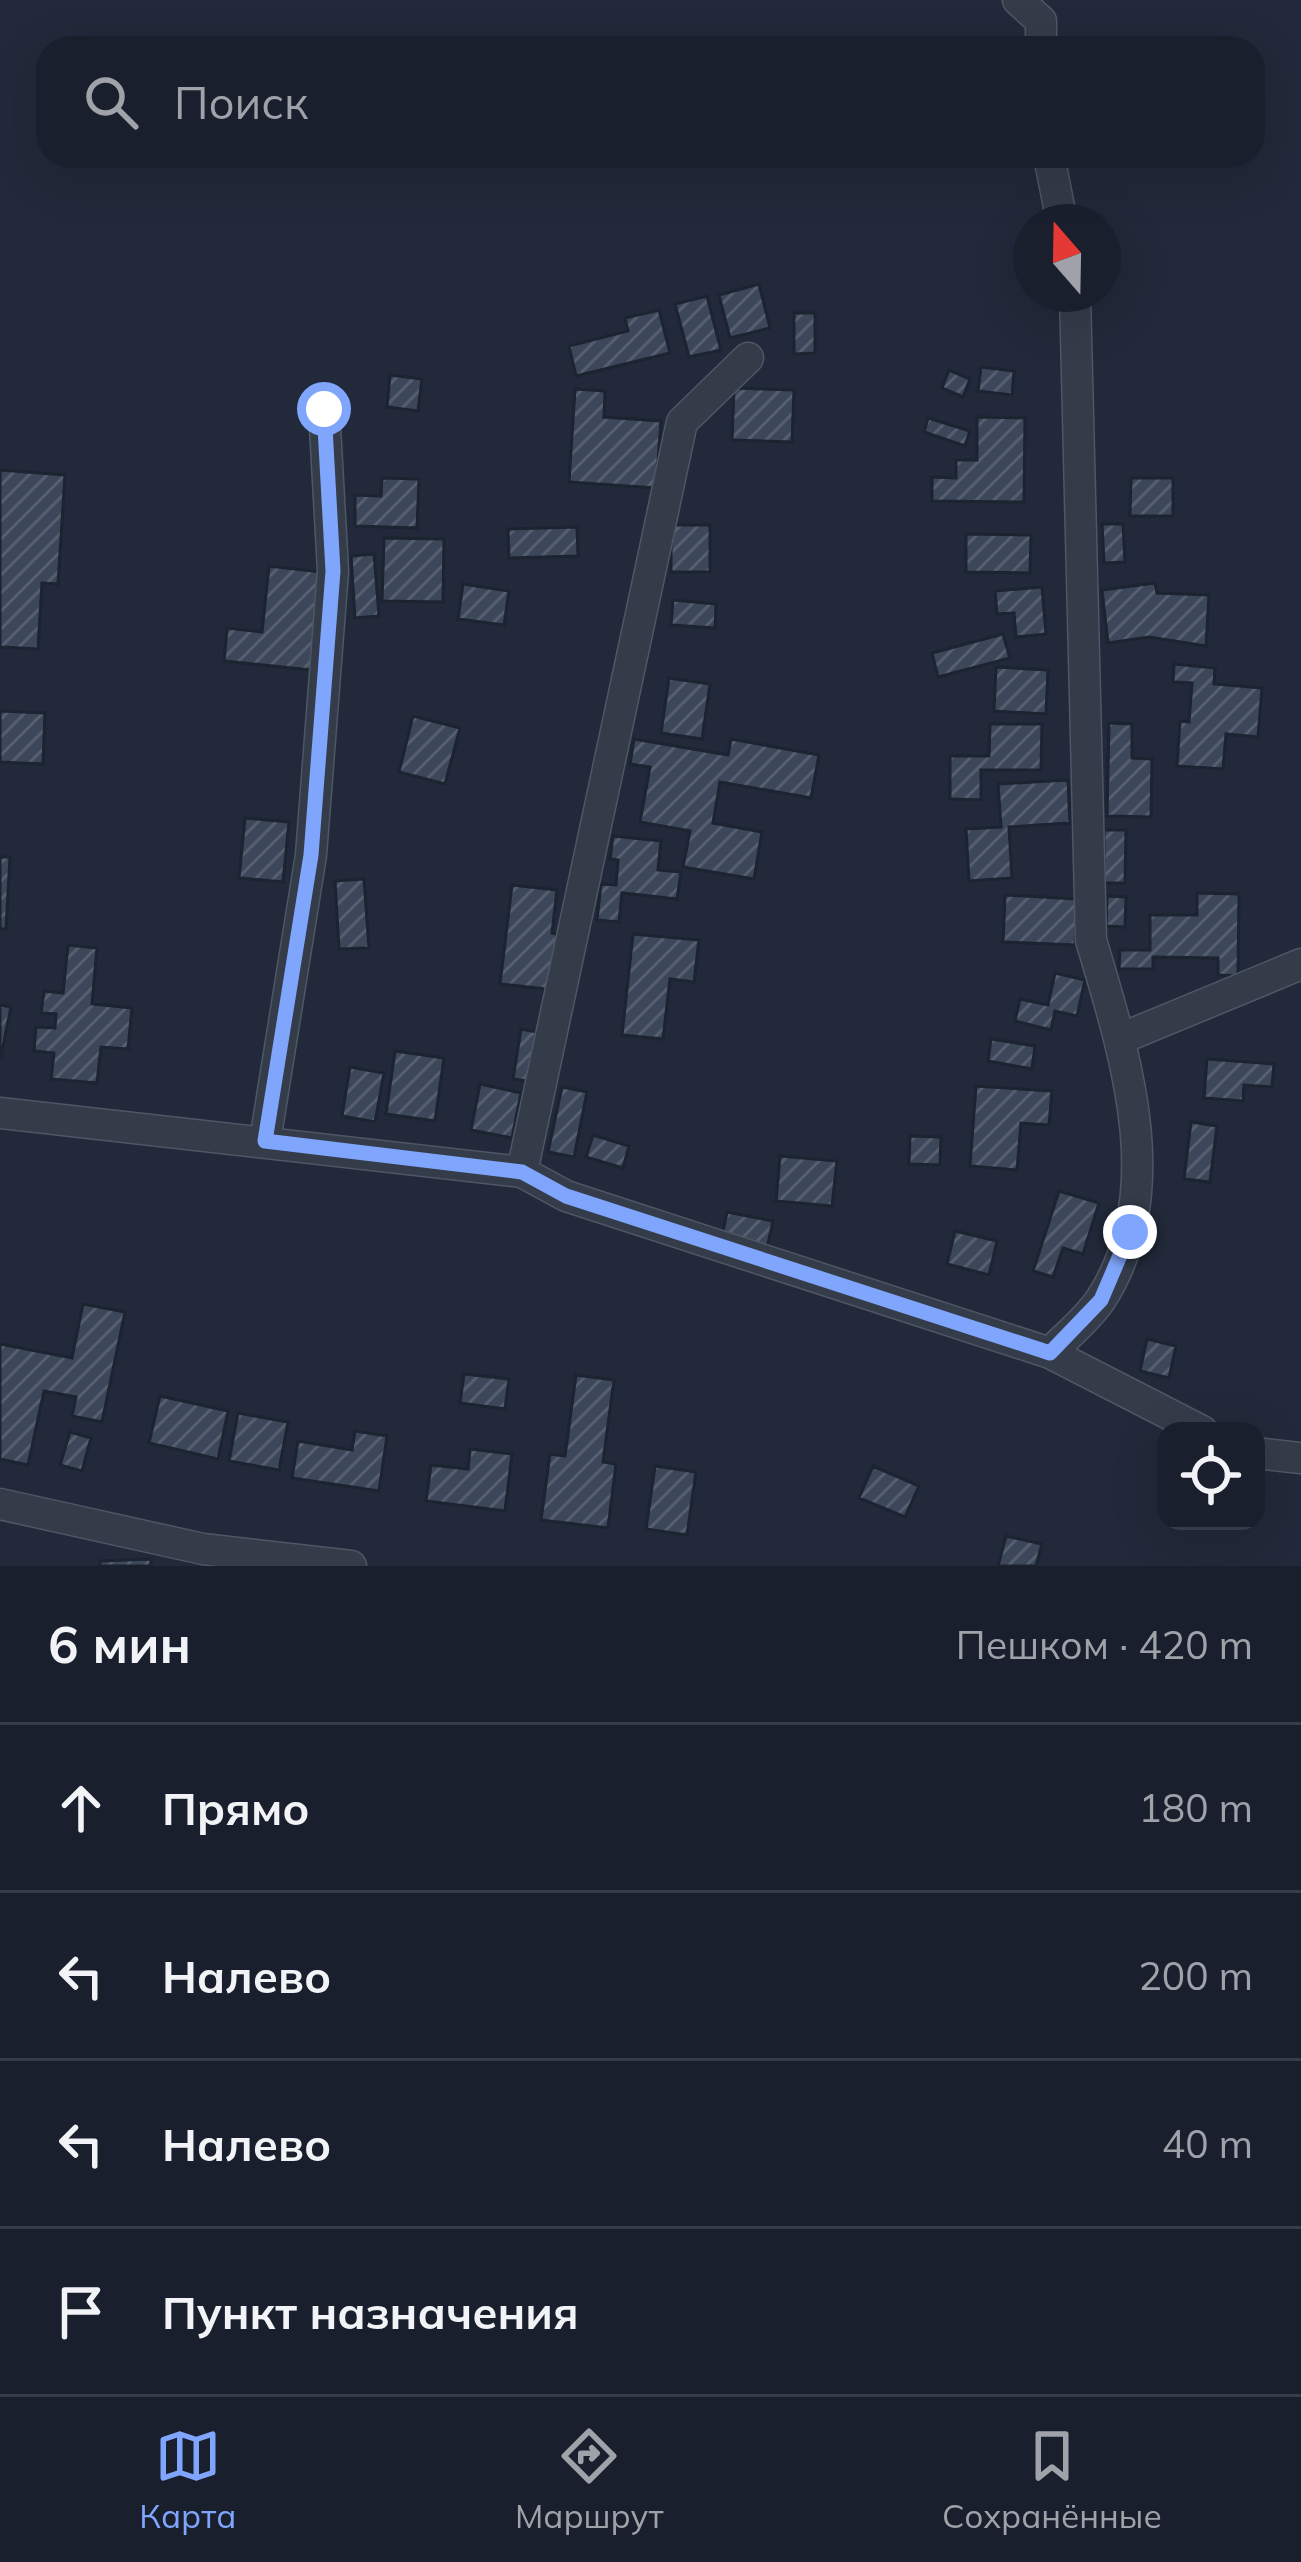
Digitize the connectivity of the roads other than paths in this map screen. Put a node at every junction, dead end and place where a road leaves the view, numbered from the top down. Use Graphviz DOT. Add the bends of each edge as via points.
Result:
graph roads {
  1 [pos="1018,0"];
  2 [pos="1041,36"];
  3 [pos="1051,168"];
  4 [pos="1058,204"];
  5 [pos="1075,312"];
  6 [pos="748,358"];
  7 [pos="324,409"];
  8 [pos="1301,964"];
  9 [pos="1120,1039"];
  10 [pos="0,1113"];
  11 [pos="265,1141"];
  12 [pos="522,1172"];
  13 [pos="1050,1353"];
  14 [pos="1184,1422"];
  15 [pos="1265,1454"];
  16 [pos="1301,1458"];
  17 [pos="0,1504"];
  18 [pos="351,1566"];
  1 -- 2 [label="street" via="1041,21"];
  3 -- 4 [label="street"];
  5 -- 9 [label="street" via="1091,940"];
  6 -- 12 [label="street" via="682,422"];
  7 -- 11 [label="street" via="333,571 311,855"];
  8 -- 9 [label="street"];
  9 -- 13 [label="street" via="1140,1165 1130,1232 1101,1300"];
  10 -- 11 [label="street"];
  11 -- 12 [label="street"];
  12 -- 13 [label="street" via="566,1196"];
  13 -- 14 [label="street"];
  15 -- 16 [label="street"];
  17 -- 18 [label="street" via="203,1549"];
}
